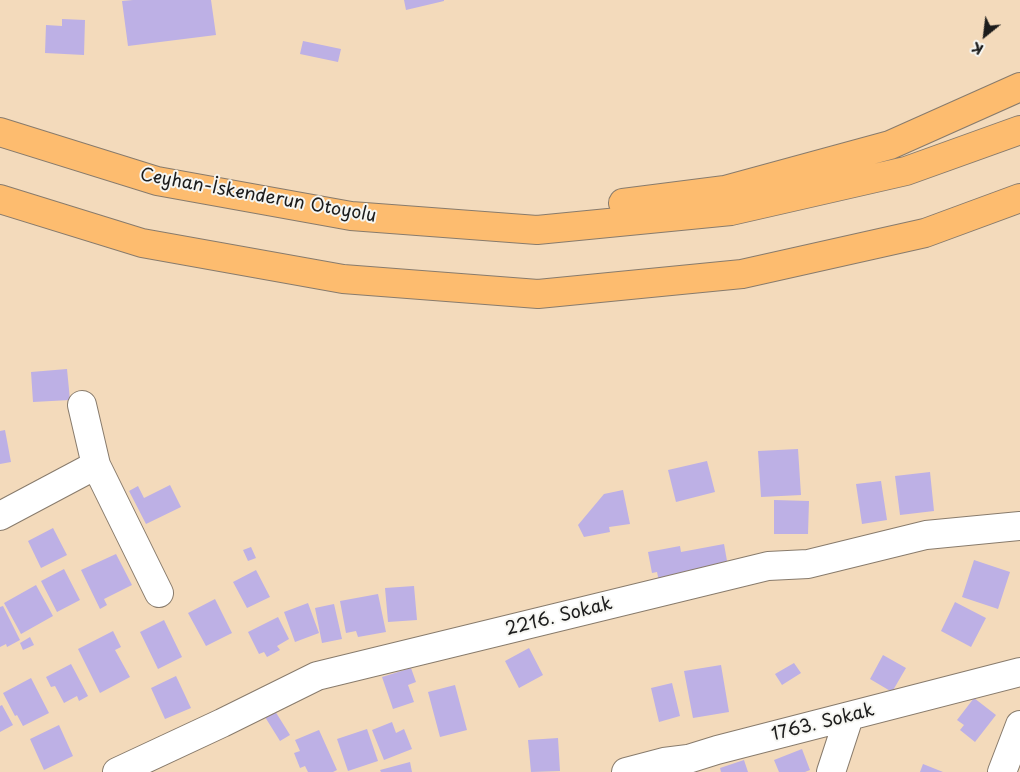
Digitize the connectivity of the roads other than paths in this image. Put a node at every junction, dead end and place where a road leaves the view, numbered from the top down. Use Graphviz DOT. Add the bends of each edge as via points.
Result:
graph roads {
  1 [pos="1020,87"];
  2 [pos="1020,130"];
  3 [pos="0,132"];
  4 [pos="1020,198"];
  5 [pos="0,199"];
  6 [pos="351,216"];
  7 [pos="1020,216"];
  8 [pos="538,294"];
  9 [pos="82,405"];
  10 [pos="96,465"];
  11 [pos="0,516"];
  12 [pos="1020,526"];
  13 [pos="160,593"];
  14 [pos="1020,672"];
  15 [pos="849,716"];
  16 [pos="1020,724"];
  17 [pos="684,766"];
  18 [pos="132,769"];
  19 [pos="626,772"];
  20 [pos="831,772"];
  21 [pos="1002,772"];
  1 -- 6 [label="highway" via="890,144 725,190 542,214"];
  2 -- 6 [label="highway, Ceyhan-İskenderun Otoyolu" via="906,171 731,211 537,230"];
  3 -- 6 [label="highway, Ceyhan-İskenderun Otoyolu" via="157,181"];
  4 -- 8 [label="highway" via="925,233 742,274"];
  5 -- 8 [label="highway" via="142,243 334,278"];
  7 -- 8 [label="highway" via="928,247 744,285"];
  9 -- 10 [label="street"];
  10 -- 11 [label="street"];
  10 -- 13 [label="street"];
  12 -- 18 [label="street, 2216. Sokak" via="926,535 808,564 768,566 317,676"];
  14 -- 15 [label="street, 1763. Sokak"];
  15 -- 17 [label="street, 1763. Sokak" via="716,750"];
  15 -- 20 [label="street"];
  16 -- 21 [label="street"];
  17 -- 19 [label="street, 1763. Sokak" via="664,762"];
}
